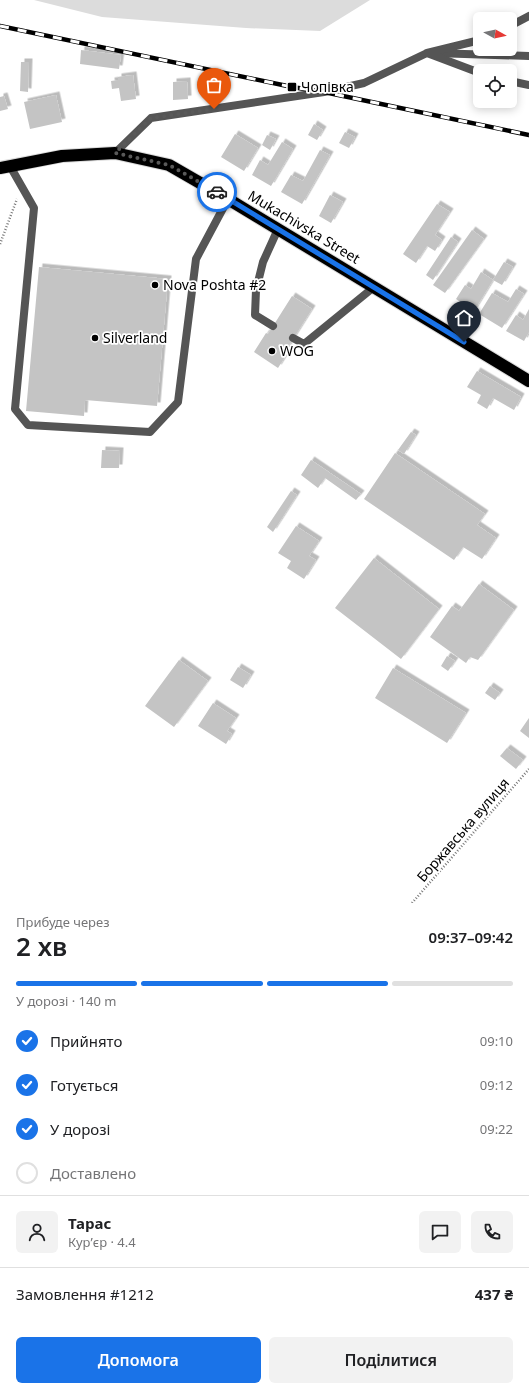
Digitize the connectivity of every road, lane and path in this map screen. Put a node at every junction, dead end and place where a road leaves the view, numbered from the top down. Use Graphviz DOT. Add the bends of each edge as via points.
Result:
graph roads {
  1 [pos="529,16"];
  2 [pos="517,22"];
  3 [pos="473,42"];
  4 [pos="427,52"];
  5 [pos="529,56"];
  6 [pos="473,70"];
  7 [pos="517,82"];
  8 [pos="529,85"];
  9 [pos="115,153"];
  10 [pos="5,167"];
  11 [pos="25,192"];
  12 [pos="228,199"];
  13 [pos="278,229"];
  14 [pos="0,244"];
  15 [pos="374,287"];
  16 [pos="273,326"];
  17 [pos="294,338"];
  18 [pos="529,381"];
  19 [pos="529,769"];
  20 [pos="412,903"];
  1 -- 2 [label="street"];
  3 -- 4 [label="street"];
  4 -- 5 [label="street"];
  4 -- 6 [label="street"];
  4 -- 9 [label="street" via="364,83 316,93 151,118"];
  7 -- 8 [label="street"];
  9 -- 10 [label="highway, Mukachivska Street" via="62,156"];
  9 -- 12 [label="highway, Mukachivska Street" via="169,165"];
  10 -- 11 [label="street"];
  11 -- 12 [label="street" via="34,208 15,409 28,425 150,432 178,402 196,260"];
  11 -- 14 [label="path" via="16,200"];
  12 -- 13 [label="highway, Mukachivska Street"];
  13 -- 15 [label="highway, Mukachivska Street"];
  13 -- 16 [label="street" via="263,262 256,290 255,315"];
  15 -- 17 [label="street" via="304,344"];
  15 -- 18 [label="highway, Mukachivska Street"];
  19 -- 20 [label="path, Боржавська вулиця"];
}
